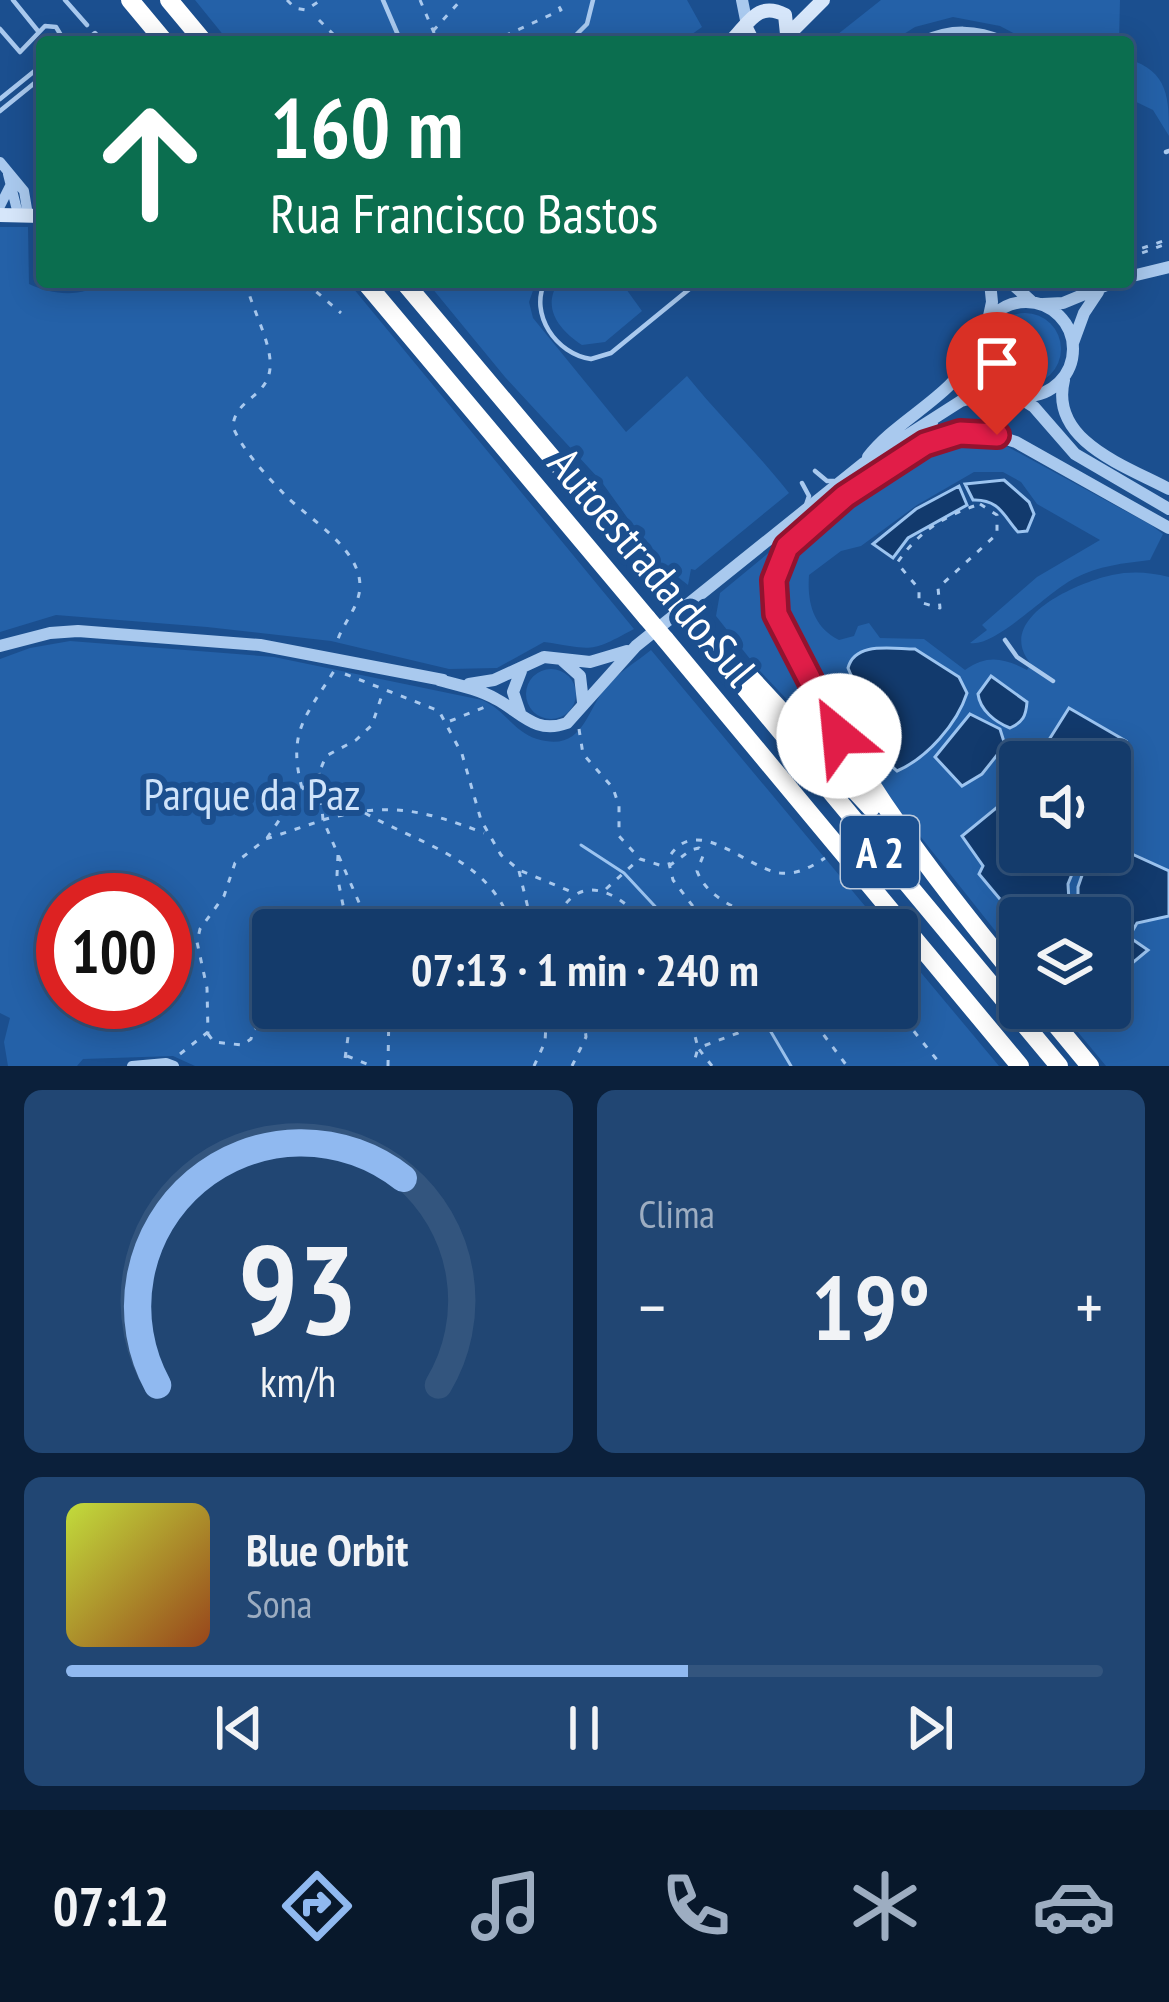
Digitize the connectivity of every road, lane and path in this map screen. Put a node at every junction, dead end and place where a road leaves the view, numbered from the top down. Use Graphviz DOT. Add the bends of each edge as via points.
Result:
graph roads {
  1 [pos="13,0"];
  2 [pos="65,0"];
  3 [pos="130,0"];
  4 [pos="169,0"];
  5 [pos="287,0"];
  6 [pos="321,0"];
  7 [pos="382,0"];
  8 [pos="420,0"];
  9 [pos="461,0"];
  10 [pos="555,0"];
  11 [pos="593,0"];
  12 [pos="742,0"];
  13 [pos="823,0"];
  14 [pos="773,3"];
  15 [pos="319,20"];
  16 [pos="746,23"];
  17 [pos="87,26"];
  18 [pos="0,29"];
  19 [pos="38,31"];
  20 [pos="433,31"];
  21 [pos="37,36"];
  22 [pos="61,36"];
  23 [pos="160,36"];
  24 [pos="199,36"];
  25 [pos="335,36"];
  26 [pos="397,36"];
  27 [pos="428,36"];
  28 [pos="435,36"];
  29 [pos="504,36"];
  30 [pos="574,36"];
  31 [pos="735,36"];
  32 [pos="751,36"];
  33 [pos="784,36"];
  34 [pos="786,36"];
  35 [pos="946,36"];
  36 [pos="979,36"];
  37 [pos="36,38"];
  38 [pos="36,69"];
  39 [pos="36,82"];
  40 [pos="0,99"];
  41 [pos="0,112"];
  42 [pos="6,172"];
  43 [pos="24,191"];
  44 [pos="36,201"];
  45 [pos="0,206"];
  46 [pos="0,215"];
  47 [pos="22,215"];
  48 [pos="36,216"];
  49 [pos="1169,241"];
  50 [pos="1134,253"];
  51 [pos="1169,267"];
  52 [pos="1134,276"];
  53 [pos="248,288"];
  54 [pos="312,288"];
  55 [pos="370,288"];
  56 [pos="409,288"];
  57 [pos="543,288"];
  58 [pos="691,288"];
  59 [pos="990,288"];
  60 [pos="1018,288"];
  61 [pos="1100,288"];
  62 [pos="1105,288"];
  63 [pos="1037,303"];
  64 [pos="341,313"];
  65 [pos="983,330"];
  66 [pos="1073,344"];
  67 [pos="1065,376"];
  68 [pos="1000,389"];
  69 [pos="1016,396"];
  70 [pos="942,413"];
  71 [pos="864,463"];
  72 [pos="815,471"];
  73 [pos="802,483"];
  74 [pos="850,483"];
  75 [pos="1169,490"];
  76 [pos="1169,509"];
  77 [pos="802,513"];
  78 [pos="1169,528"];
  79 [pos="940,608"];
  80 [pos="702,637"];
  81 [pos="1005,640"];
  82 [pos="0,646"];
  83 [pos="637,646"];
  84 [pos="335,649"];
  85 [pos="560,658"];
  86 [pos="530,662"];
  87 [pos="439,680"];
  88 [pos="1053,681"];
  89 [pos="383,692"];
  90 [pos="492,704"];
  91 [pos="580,709"];
  92 [pos="524,718"];
  93 [pos="448,722"];
  94 [pos="579,729"];
  95 [pos="320,773"];
  96 [pos="302,788"];
  97 [pos="361,811"];
  98 [pos="323,820"];
  99 [pos="489,835"];
  100 [pos="266,839"];
  101 [pos="339,852"];
  102 [pos="825,858"];
  103 [pos="640,859"];
  104 [pos="668,867"];
  105 [pos="519,869"];
  106 [pos="601,891"];
  107 [pos="577,893"];
  108 [pos="952,900"];
  109 [pos="344,909"];
  110 [pos="362,909"];
  111 [pos="504,909"];
  112 [pos="529,909"];
  113 [pos="563,909"];
  114 [pos="631,909"];
  115 [pos="697,909"];
  116 [pos="740,909"];
  117 [pos="999,957"];
  118 [pos="254,1029"];
  119 [pos="346,1029"];
  120 [pos="388,1029"];
  121 [pos="544,1029"];
  122 [pos="585,1029"];
  123 [pos="693,1029"];
  124 [pos="744,1029"];
  125 [pos="819,1029"];
  126 [pos="912,1029"];
  127 [pos="1059,1029"];
  128 [pos="208,1032"];
  129 [pos="698,1048"];
  130 [pos="345,1055"];
  131 [pos="172,1065"];
  132 [pos="132,1066"];
  133 [pos="344,1066"];
  134 [pos="372,1066"];
  135 [pos="388,1066"];
  136 [pos="533,1066"];
  137 [pos="572,1066"];
  138 [pos="693,1066"];
  139 [pos="712,1066"];
  140 [pos="847,1066"];
  141 [pos="942,1066"];
  142 [pos="1020,1066"];
  143 [pos="1059,1066"];
  144 [pos="1090,1066"];
  1 -- 19 [label="lane"];
  2 -- 17 [label="lane"];
  3 -- 23 [label="highway"];
  4 -- 24 [label="highway"];
  5 -- 6 [label="path" via="306,10"];
  7 -- 26 [label="lane"];
  8 -- 20 [label="path"];
  9 -- 20 [label="path"];
  10 -- 29 [label="path" via="560,10"];
  11 -- 30 [label="lane"];
  12 -- 16 [label="street"];
  13 -- 34 [label="main road"];
  14 -- 16 [label="main road"];
  14 -- 33 [label="main road" via="785,15"];
  15 -- 25 [label="path"];
  16 -- 31 [label="main road"];
  16 -- 32 [label="main road"];
  18 -- 37 [label="lane" via="20,52"];
  19 -- 21 [label="lane"];
  19 -- 22 [label="lane" via="56,27"];
  20 -- 27 [label="path"];
  20 -- 28 [label="path"];
  35 -- 36 [label="street"];
  38 -- 40 [label="lane"];
  39 -- 41 [label="lane"];
  42 -- 43 [label="street"];
  42 -- 45 [label="street"];
  42 -- 47 [label="street"];
  43 -- 44 [label="street"];
  43 -- 47 [label="street"];
  46 -- 47 [label="main road"];
  47 -- 48 [label="main road"];
  49 -- 50 [label="path"];
  51 -- 52 [label="street"];
  53 -- 84 [label="path" via="270,370 233,427 284,494 345,548 358,576"];
  54 -- 64 [label="path"];
  55 -- 142 [label="highway, Autoestrada do Sul / A 2, bridge"];
  56 -- 80 [label="highway, Autoestrada do Sul / A 2, bridge"];
  57 -- 58 [label="lane" via="543,320 565,348 591,359 611,353"];
  59 -- 65 [label="street"];
  60 -- 63 [label="street"];
  61 -- 63 [label="street" via="1063,303"];
  62 -- 66 [label="street" via="1089,302"];
  63 -- 65 [label="street" via="1006,306"];
  63 -- 66 [label="street" via="1063,320"];
  65 -- 68 [label="street" via="981,366"];
  65 -- 71 [label="street" via="961,373"];
  66 -- 67 [label="street"];
  67 -- 69 [label="street" via="1052,389"];
  67 -- 75 [label="street" via="1061,408 1077,434"];
  68 -- 69 [label="street"];
  68 -- 70 [label="street"];
  69 -- 76 [label="street" via="1075,454"];
  70 -- 71 [label="street"];
  70 -- 74 [label="street"];
  71 -- 74 [label="street"];
  72 -- 74 [label="lane"];
  73 -- 77 [label="lane"];
  74 -- 77 [label="street"];
  74 -- 78 [label="street" via="933,440 987,433"];
  74 -- 108 [label="highway" via="787,547 774,580 776,614 858,770"];
  77 -- 83 [label="street"];
  79 -- 79 [label="path" via="938,588 997,534 998,515 980,505 925,530 897,563 919,589 919,602"];
  80 -- 108 [label="highway" via="834,764"];
  80 -- 143 [label="highway, Autoestrada do Sul / A 2"];
  81 -- 88 [label="lane"];
  82 -- 87 [label="street" via="78,631 260,644"];
  83 -- 85 [label="street" via="590,662"];
  83 -- 91 [label="street"];
  85 -- 86 [label="street"];
  85 -- 91 [label="street" via="583,682"];
  86 -- 87 [label="street" via="480,683"];
  86 -- 92 [label="street" via="513,692"];
  87 -- 92 [label="street" via="488,695"];
  89 -- 93 [label="path" via="427,704"];
  89 -- 95 [label="path" via="372,725 326,756"];
  89 -- 96 [label="path" via="337,667 298,731"];
  90 -- 93 [label="path"];
  91 -- 92 [label="street" via="554,728"];
  93 -- 99 [label="path"];
  94 -- 103 [label="path" via="583,754 614,788 619,836"];
  95 -- 96 [label="path"];
  95 -- 98 [label="path"];
  96 -- 100 [label="path"];
  97 -- 98 [label="path"];
  97 -- 99 [label="path" via="429,812"];
  97 -- 111 [label="path" via="441,848 478,875"];
  98 -- 100 [label="path"];
  98 -- 101 [label="path"];
  99 -- 105 [label="path"];
  100 -- 128 [label="path" via="235,863 200,929"];
  101 -- 109 [label="path"];
  101 -- 110 [label="path"];
  102 -- 104 [label="path" via="794,873 774,872 694,840 672,850"];
  103 -- 104 [label="path"];
  103 -- 106 [label="path"];
  104 -- 115 [label="path"];
  104 -- 116 [label="path" via="698,848 704,885"];
  105 -- 107 [label="path"];
  105 -- 112 [label="path"];
  106 -- 107 [label="path"];
  106 -- 114 [label="path"];
  107 -- 113 [label="path"];
  108 -- 117 [label="highway"];
  118 -- 128 [label="path" via="242,1045 214,1042"];
  119 -- 130 [label="path"];
  120 -- 135 [label="path"];
  121 -- 136 [label="path"];
  122 -- 137 [label="path"];
  123 -- 129 [label="path"];
  124 -- 129 [label="path"];
  125 -- 140 [label="path"];
  126 -- 141 [label="path"];
  127 -- 144 [label="highway"];
  128 -- 131 [label="path"];
  129 -- 138 [label="path"];
  129 -- 139 [label="path"];
  130 -- 133 [label="path"];
  130 -- 134 [label="path"];
  131 -- 132 [label="street"];
}
